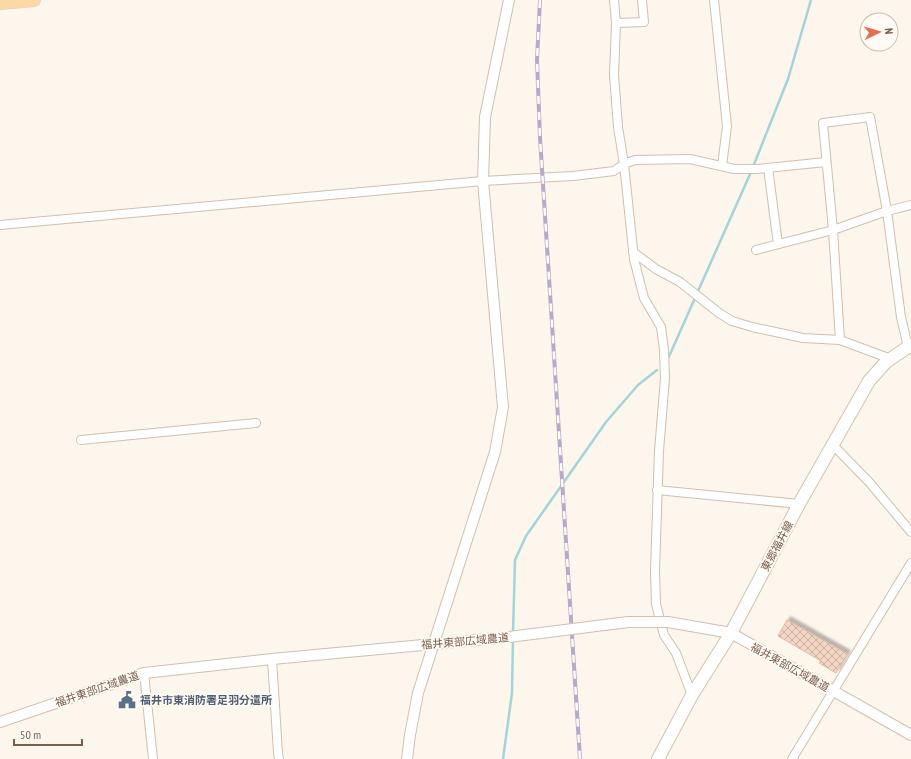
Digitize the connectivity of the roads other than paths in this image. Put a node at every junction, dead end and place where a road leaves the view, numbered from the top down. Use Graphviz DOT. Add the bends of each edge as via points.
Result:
graph roads {
  1 [pos="34,0"];
  2 [pos="509,0"];
  3 [pos="614,0"];
  4 [pos="642,0"];
  5 [pos="714,0"];
  6 [pos="0,3"];
  7 [pos="616,23"];
  8 [pos="826,162"];
  9 [pos="624,164"];
  10 [pos="722,166"];
  11 [pos="768,168"];
  12 [pos="483,181"];
  13 [pos="911,205"];
  14 [pos="888,211"];
  15 [pos="0,225"];
  16 [pos="833,230"];
  17 [pos="778,244"];
  18 [pos="756,250"];
  19 [pos="633,252"];
  20 [pos="840,340"];
  21 [pos="909,346"];
  22 [pos="891,359"];
  23 [pos="256,423"];
  24 [pos="81,440"];
  25 [pos="832,444"];
  26 [pos="658,490"];
  27 [pos="799,504"];
  28 [pos="911,532"];
  29 [pos="911,563"];
  30 [pos="731,633"];
  31 [pos="434,644"];
  32 [pos="272,659"];
  33 [pos="144,673"];
  34 [pos="834,691"];
  35 [pos="692,695"];
  36 [pos="0,722"];
  37 [pos="911,735"];
  38 [pos="153,759"];
  39 [pos="279,759"];
  40 [pos="407,759"];
  41 [pos="658,759"];
  42 [pos="792,759"];
  1 -- 6 [label="main road"];
  2 -- 12 [label="street" via="485,117"];
  3 -- 7 [label="street"];
  4 -- 7 [label="street" via="644,22"];
  5 -- 10 [label="street" via="727,126"];
  7 -- 9 [label="street" via="614,75"];
  8 -- 11 [label="street"];
  8 -- 14 [label="street" via="823,123 870,116"];
  8 -- 16 [label="street"];
  9 -- 10 [label="street" via="635,160 690,159"];
  9 -- 12 [label="street" via="614,171 573,176"];
  9 -- 19 [label="street"];
  10 -- 11 [label="street" via="734,169"];
  11 -- 17 [label="street"];
  12 -- 15 [label="street"];
  12 -- 31 [label="street" via="503,407 495,452"];
  13 -- 14 [label="street"];
  14 -- 16 [label="street"];
  14 -- 21 [label="street" via="901,317"];
  16 -- 17 [label="street"];
  16 -- 20 [label="street"];
  17 -- 18 [label="street"];
  19 -- 20 [label="street" via="732,320 803,338"];
  19 -- 26 [label="street" via="644,298 661,327 664,350 665,378"];
  20 -- 22 [label="street"];
  21 -- 22 [label="main road, 東郷福井線"];
  22 -- 25 [label="main road, 東郷福井線" via="869,381"];
  23 -- 24 [label="street"];
  25 -- 27 [label="main road, 東郷福井線"];
  25 -- 28 [label="street" via="869,482"];
  26 -- 27 [label="street"];
  26 -- 35 [label="street" via="656,604 664,636 676,653"];
  27 -- 30 [label="main road, 東郷福井線"];
  29 -- 34 [label="street"];
  30 -- 31 [label="street, 福井東部広域農道, bridge" via="668,622 628,622"];
  30 -- 34 [label="street, 福井東部広域農道"];
  30 -- 35 [label="main road, 東郷福井線"];
  31 -- 32 [label="street, 福井東部広域農道"];
  31 -- 40 [label="street" via="418,693"];
  32 -- 33 [label="street, 福井東部広域農道"];
  32 -- 39 [label="street"];
  33 -- 36 [label="street, 福井東部広域農道"];
  33 -- 38 [label="street"];
  34 -- 37 [label="street, 福井東部広域農道"];
  34 -- 42 [label="street"];
  35 -- 41 [label="main road, 東郷福井線"];
}
